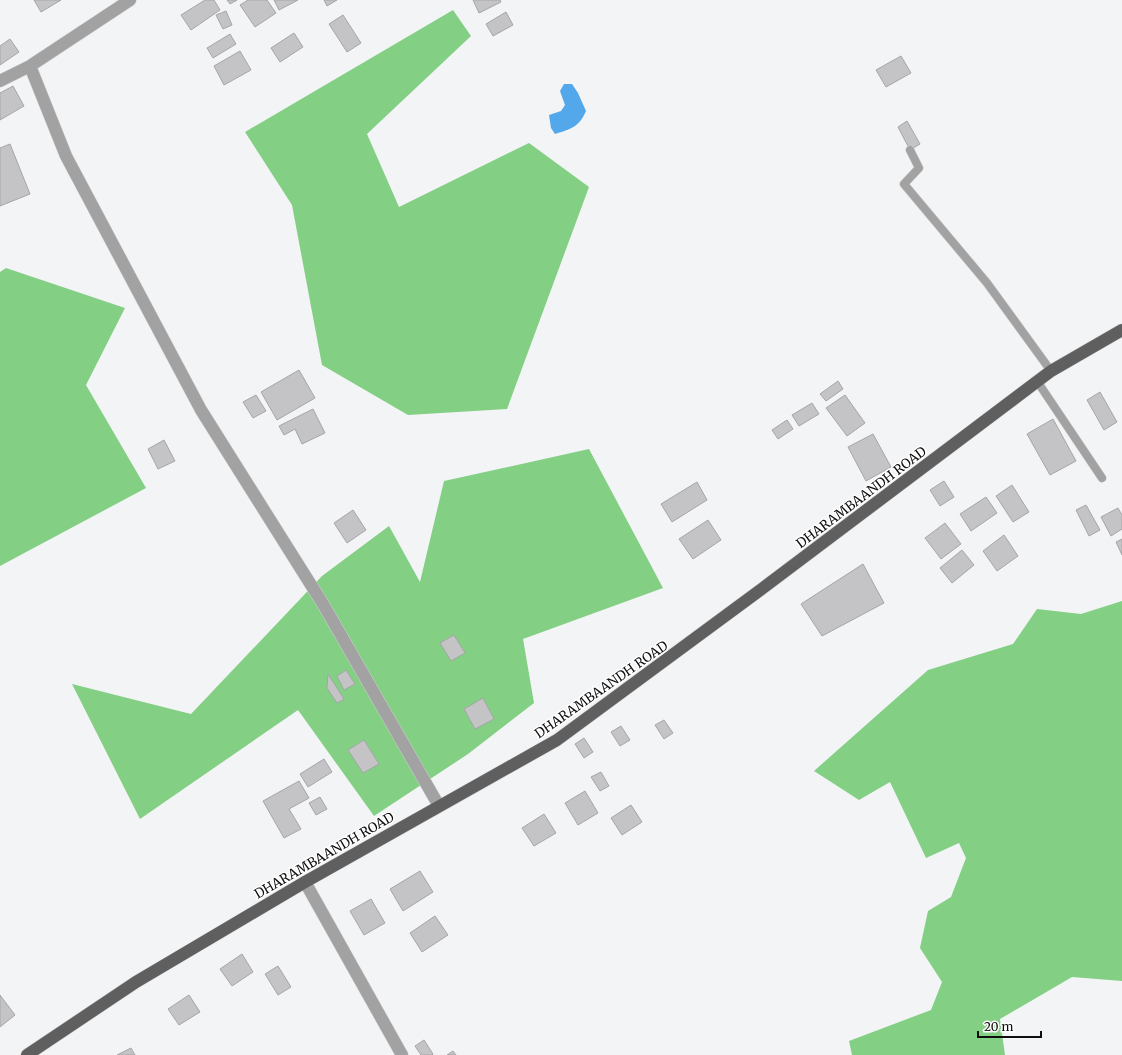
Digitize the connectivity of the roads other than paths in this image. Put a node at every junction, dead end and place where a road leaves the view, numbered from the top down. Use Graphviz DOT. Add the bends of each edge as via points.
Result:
graph roads {
  1 [pos="130,0"];
  2 [pos="30,66"];
  3 [pos="0,81"];
  4 [pos="910,150"];
  5 [pos="1122,330"];
  6 [pos="1051,371"];
  7 [pos="1037,381"];
  8 [pos="1102,478"];
  9 [pos="439,806"];
  10 [pos="305,882"];
  11 [pos="27,1055"];
  12 [pos="402,1055"];
  1 -- 2 [label="street"];
  2 -- 3 [label="street"];
  2 -- 9 [label="street" via="66,156 201,410 323,604"];
  4 -- 6 [label="lane" via="919,168 904,184 987,283"];
  5 -- 6 [label="main road, DHARAMBAANDH ROAD"];
  6 -- 7 [label="main road, DHARAMBAANDH ROAD"];
  7 -- 8 [label="lane"];
  7 -- 9 [label="main road, DHARAMBAANDH ROAD" via="557,740"];
  9 -- 10 [label="main road, DHARAMBAANDH ROAD"];
  10 -- 11 [label="main road, DHARAMBAANDH ROAD" via="136,982"];
  10 -- 12 [label="street"];
}
